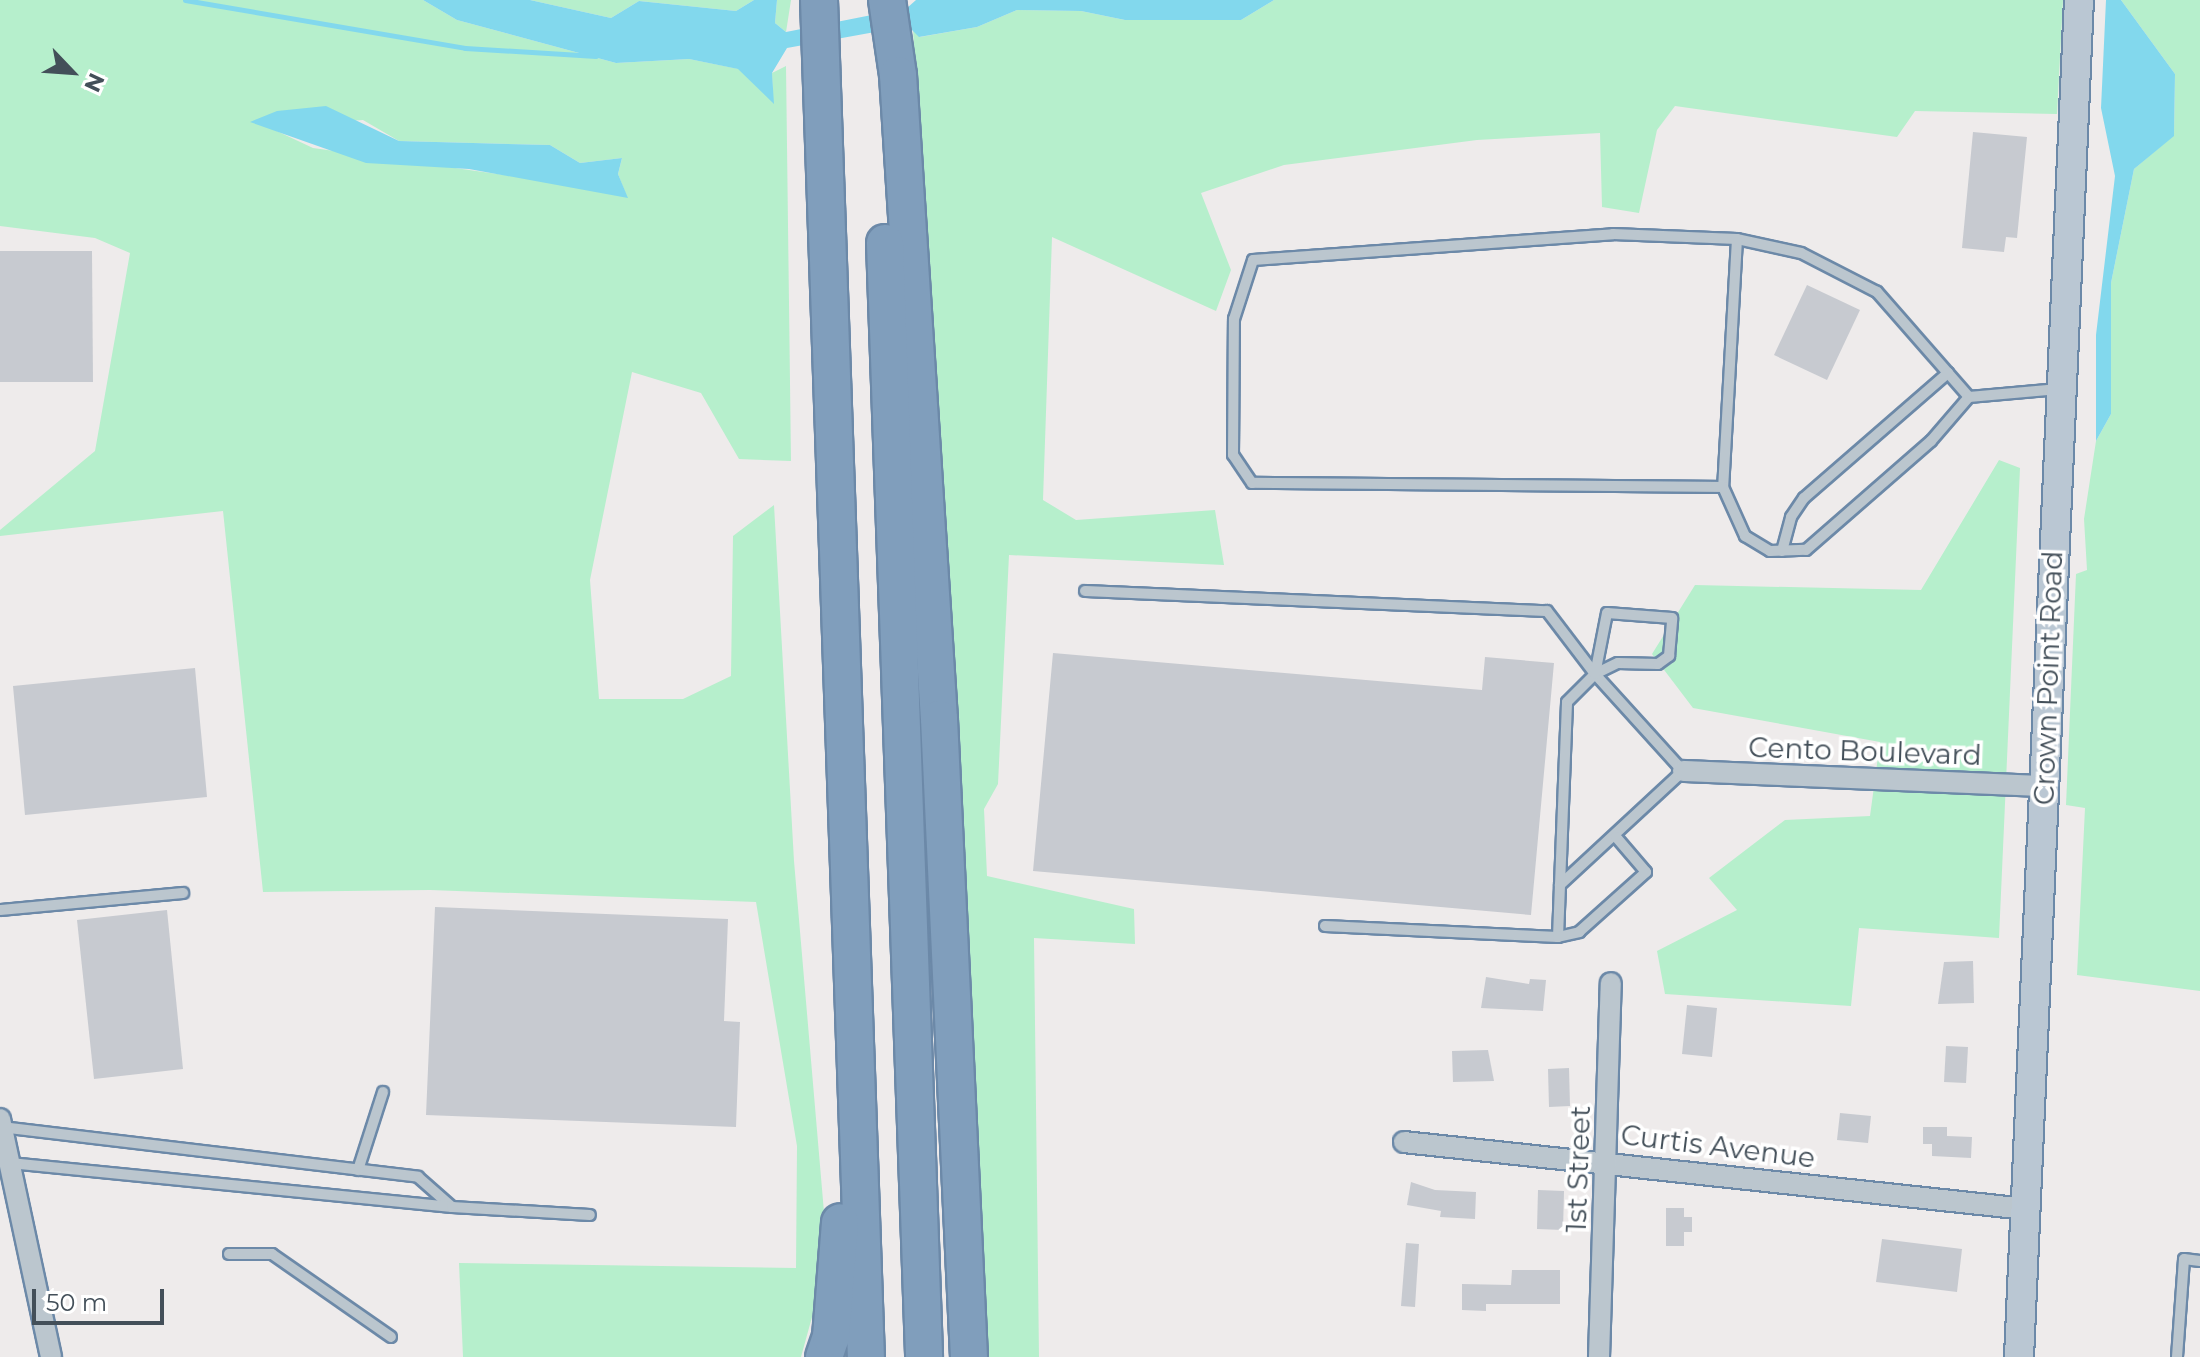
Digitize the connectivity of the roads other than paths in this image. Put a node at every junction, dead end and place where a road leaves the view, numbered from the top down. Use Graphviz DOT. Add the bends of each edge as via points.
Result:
graph roads {
  1 [pos="819,0"];
  2 [pos="877,0"];
  3 [pos="887,0"];
  4 [pos="2079,0"];
  5 [pos="889,75"];
  6 [pos="1737,239"];
  7 [pos="1948,373"];
  8 [pos="2059,389"];
  9 [pos="1969,397"];
  10 [pos="1723,487"];
  11 [pos="1782,551"];
  12 [pos="1085,591"];
  13 [pos="842,630"];
  14 [pos="1595,674"];
  15 [pos="1683,771"];
  16 [pos="2043,786"];
  17 [pos="1616,837"];
  18 [pos="1560,885"];
  19 [pos="183,893"];
  20 [pos="0,910"];
  21 [pos="1325,926"];
  22 [pos="1558,937"];
  23 [pos="1611,983"];
  24 [pos="912,999"];
  25 [pos="383,1092"];
  26 [pos="0,1119"];
  27 [pos="1,1127"];
  28 [pos="1404,1142"];
  29 [pos="4,1154"];
  30 [pos="1607,1162"];
  31 [pos="358,1170"];
  32 [pos="452,1207"];
  33 [pos="2026,1209"];
  34 [pos="590,1215"];
  35 [pos="229,1254"];
  36 [pos="2200,1261"];
  37 [pos="391,1337"];
  38 [pos="51,1357"];
  39 [pos="824,1357"];
  40 [pos="866,1357"];
  41 [pos="924,1357"];
  42 [pos="943,1357"];
  43 [pos="969,1357"];
  44 [pos="1599,1357"];
  45 [pos="2019,1357"];
  46 [pos="2177,1357"];
  1 -- 13 [label="highway"];
  2 -- 5 [label="highway"];
  3 -- 5 [label="highway"];
  4 -- 8 [label="main road, Crown Point Road"];
  5 -- 24 [label="highway"];
  5 -- 43 [label="highway" via="956,1002"];
  6 -- 7 [label="lane" via="1801,253 1877,292"];
  6 -- 10 [label="lane"];
  6 -- 10 [label="lane" via="1613,234 1253,260 1234,319 1233,455 1252,483"];
  7 -- 9 [label="lane"];
  7 -- 11 [label="lane" via="1804,498 1791,517"];
  8 -- 9 [label="lane"];
  8 -- 16 [label="main road, Crown Point Road"];
  9 -- 11 [label="lane" via="1931,441 1806,550"];
  10 -- 11 [label="lane" via="1745,536 1770,551"];
  12 -- 14 [label="lane" via="1547,611"];
  13 -- 39 [label="highway" via="826,732 841,1246"];
  13 -- 40 [label="highway"];
  14 -- 14 [label="lane" via="1618,663 1658,664 1669,656 1672,618 1607,613"];
  14 -- 15 [label="lane"];
  14 -- 18 [label="lane" via="1567,702"];
  15 -- 16 [label="street, Cento Boulevard"];
  15 -- 17 [label="lane"];
  16 -- 33 [label="main road, Crown Point Road"];
  17 -- 18 [label="lane"];
  17 -- 22 [label="lane" via="1646,872 1579,932"];
  18 -- 22 [label="lane"];
  19 -- 20 [label="lane"];
  21 -- 22 [label="lane"];
  23 -- 30 [label="street, 1st Street"];
  24 -- 41 [label="highway"];
  24 -- 42 [label="highway" via="931,1049"];
  25 -- 31 [label="lane"];
  26 -- 27 [label="street"];
  27 -- 29 [label="street"];
  27 -- 31 [label="lane"];
  28 -- 30 [label="street, Curtis Avenue"];
  29 -- 32 [label="lane"];
  29 -- 38 [label="street"];
  30 -- 33 [label="street, Curtis Avenue"];
  30 -- 44 [label="street, 1st Street"];
  31 -- 32 [label="lane" via="418,1177"];
  32 -- 34 [label="lane"];
  33 -- 45 [label="main road, Crown Point Road"];
  35 -- 37 [label="lane" via="272,1254"];
  36 -- 46 [label="lane" via="2184,1259"];
}
